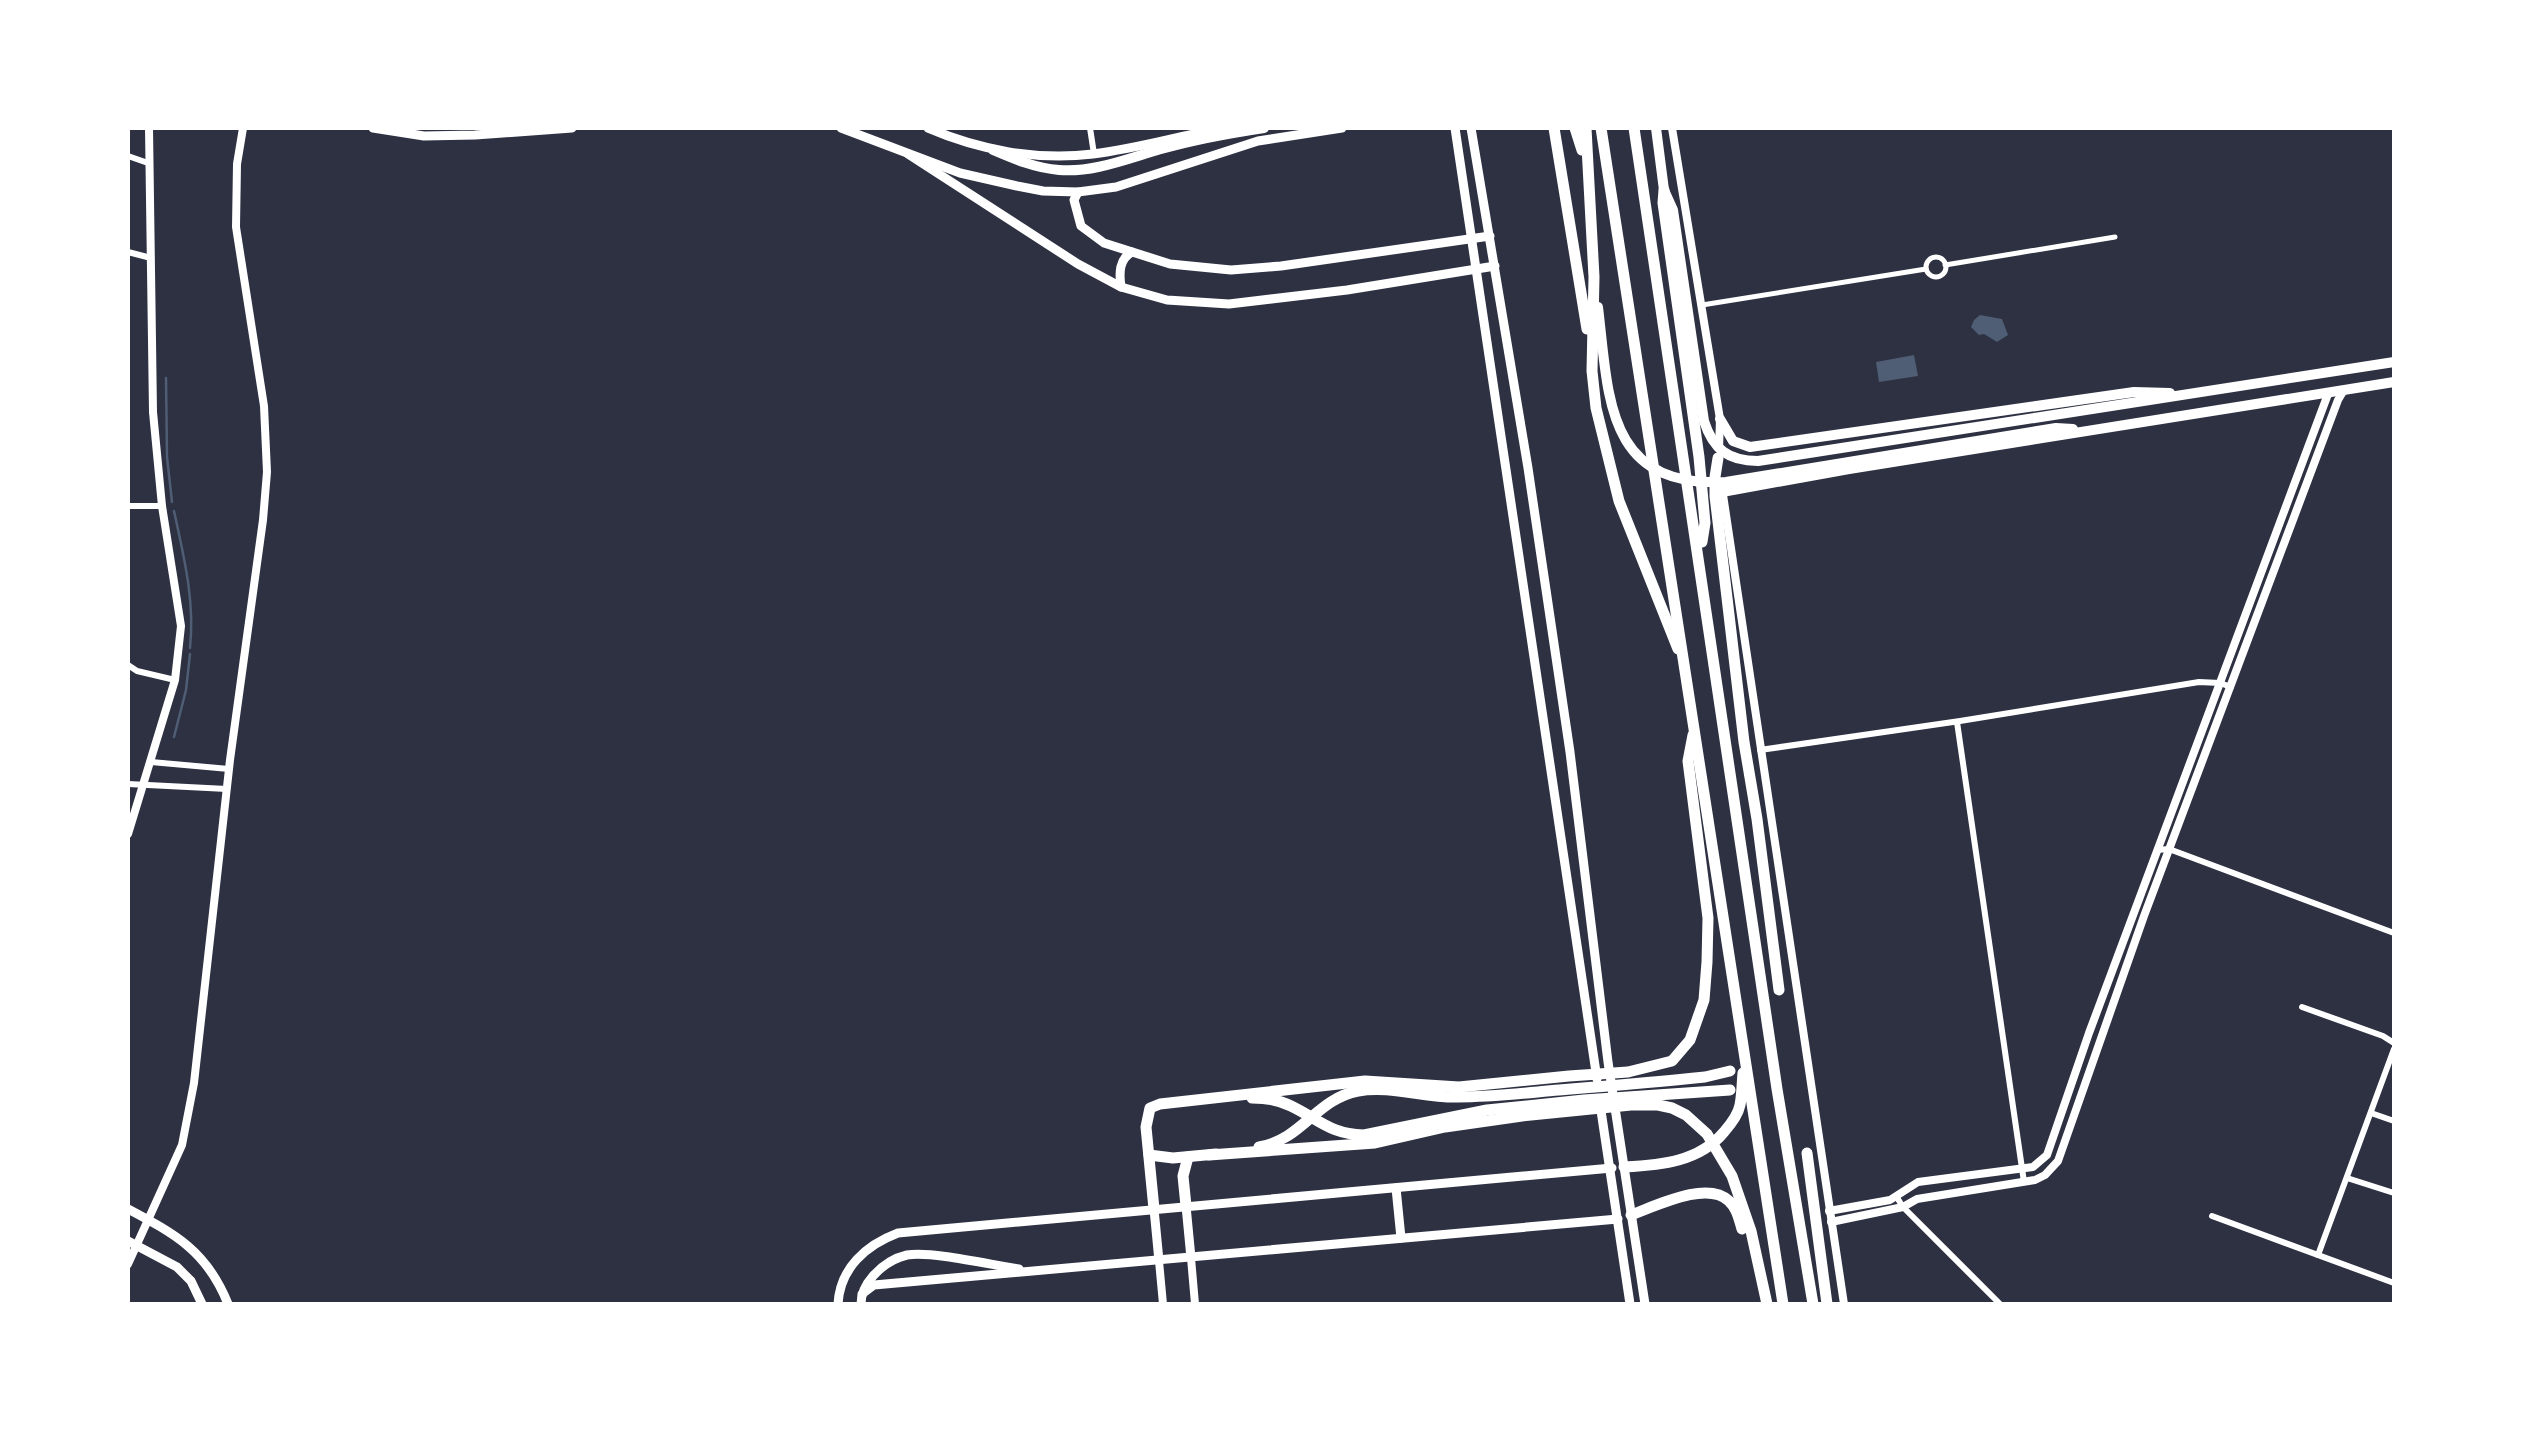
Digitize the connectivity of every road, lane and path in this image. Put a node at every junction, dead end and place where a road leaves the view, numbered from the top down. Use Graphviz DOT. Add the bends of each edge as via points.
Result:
graph roads {
  1 [pos="148,128"];
  2 [pos="242,128"];
  3 [pos="373,128"];
  4 [pos="572,128"];
  5 [pos="841,128"];
  6 [pos="928,128"];
  7 [pos="1090,128"];
  8 [pos="1222,128"];
  9 [pos="1264,128"];
  10 [pos="1342,128"];
  11 [pos="1455,128"];
  12 [pos="1471,128"];
  13 [pos="1554,128"];
  14 [pos="1575,128"];
  15 [pos="1586,128"];
  16 [pos="1601,128"];
  17 [pos="1634,128"];
  18 [pos="1656,128"];
  19 [pos="1672,128"];
  20 [pos="492,130"];
  21 [pos="1187,131"];
  22 [pos="993,150"];
  23 [pos="908,154"];
  24 [pos="1094,154"];
  25 [pos="128,156"];
  26 [pos="148,163"];
  27 [pos="1588,179"];
  28 [pos="1664,190"];
  29 [pos="1078,192"];
  30 [pos="1490,236"];
  31 [pos="1472,238"];
  32 [pos="2114,238"];
  33 [pos="128,252"];
  34 [pos="1132,252"];
  35 [pos="151,258"];
  36 [pos="1945,265"];
  37 [pos="1496,266"];
  38 [pos="1477,268"];
  39 [pos="1926,269"];
  40 [pos="1594,276"];
  41 [pos="1121,287"];
  42 [pos="1700,305"];
  43 [pos="1592,358"];
  44 [pos="2394,362"];
  45 [pos="2394,382"];
  46 [pos="2344,390"];
  47 [pos="2196,394"];
  48 [pos="2328,394"];
  49 [pos="1720,419"];
  50 [pos="2106,430"];
  51 [pos="1718,458"];
  52 [pos="1722,492"];
  53 [pos="128,506"];
  54 [pos="162,506"];
  55 [pos="1700,556"];
  56 [pos="128,665"];
  57 [pos="1685,666"];
  58 [pos="176,680"];
  59 [pos="2220,683"];
  60 [pos="2231,687"];
  61 [pos="1957,722"];
  62 [pos="1695,726"];
  63 [pos="1760,750"];
  64 [pos="151,762"];
  65 [pos="229,769"];
  66 [pos="128,784"];
  67 [pos="145,784"];
  68 [pos="228,789"];
  69 [pos="1578,815"];
  70 [pos="1558,816"];
  71 [pos="128,834"];
  72 [pos="2169,849"];
  73 [pos="2157,850"];
  74 [pos="2394,933"];
  75 [pos="1779,990"];
  76 [pos="1736,1000"];
  77 [pos="2302,1007"];
  78 [pos="2394,1046"];
  79 [pos="1730,1071"];
  80 [pos="1730,1090"];
  81 [pos="1193,1099"];
  82 [pos="2370,1113"];
  83 [pos="1311,1118"];
  84 [pos="2394,1121"];
  85 [pos="1807,1153"];
  86 [pos="1209,1154"];
  87 [pos="1149,1155"];
  88 [pos="1188,1157"];
  89 [pos="1624,1167"];
  90 [pos="1610,1168"];
  91 [pos="2022,1170"];
  92 [pos="2346,1178"];
  93 [pos="2024,1182"];
  94 [pos="1396,1188"];
  95 [pos="2394,1193"];
  96 [pos="1896,1196"];
  97 [pos="1186,1206"];
  98 [pos="1903,1208"];
  99 [pos="128,1209"];
  100 [pos="1154,1210"];
  101 [pos="1830,1211"];
  102 [pos="1631,1215"];
  103 [pos="2212,1216"];
  104 [pos="148,1220"];
  105 [pos="1616,1220"];
  106 [pos="1831,1222"];
  107 [pos="1401,1238"];
  108 [pos="132,1243"];
  109 [pos="2318,1255"];
  110 [pos="1191,1258"];
  111 [pos="1160,1261"];
  112 [pos="128,1264"];
  113 [pos="1032,1272"];
  114 [pos="2394,1283"];
  115 [pos="861,1299"];
  116 [pos="202,1304"];
  117 [pos="228,1304"];
  118 [pos="838,1304"];
  119 [pos="1163,1304"];
  120 [pos="1195,1304"];
  121 [pos="1630,1304"];
  122 [pos="1645,1304"];
  123 [pos="1766,1304"];
  124 [pos="1783,1304"];
  125 [pos="1812,1304"];
  126 [pos="1827,1304"];
  127 [pos="1844,1304"];
  128 [pos="2000,1304"];
  1 -- 26 [label="street"];
  2 -- 65 [label="street" via="236,228 264,406 267,472"];
  3 -- 20 [label="main road" via="424,136"];
  4 -- 20 [label="main road"];
  5 -- 23 [label="main road"];
  6 -- 22 [label="main road"];
  7 -- 24 [label="street"];
  8 -- 21 [label="main road"];
  9 -- 22 [label="main road" via="1059,170"];
  10 -- 29 [label="main road" via="1258,141 1116,187"];
  11 -- 31 [label="main road"];
  12 -- 30 [label="main road"];
  13 -- 43 [label="highway"];
  14 -- 27 [label="highway"];
  15 -- 27 [label="highway"];
  16 -- 57 [label="highway"];
  17 -- 55 [label="highway"];
  18 -- 28 [label="main road"];
  19 -- 42 [label="street"];
  21 -- 24 [label="main road"];
  22 -- 24 [label="main road"];
  23 -- 29 [label="main road" via="1016,186"];
  23 -- 41 [label="main road"];
  25 -- 26 [label="street"];
  26 -- 35 [label="street"];
  27 -- 40 [label="highway"];
  28 -- 47 [label="main road" via="1673,210 1708,434 1742,461"];
  28 -- 55 [label="highway" via="1699,457"];
  29 -- 34 [label="main road" via="1081,226"];
  30 -- 31 [label="main road"];
  30 -- 37 [label="main road"];
  31 -- 34 [label="main road" via="1231,270 1170,264"];
  31 -- 38 [label="main road"];
  32 -- 36 [label="street"];
  33 -- 35 [label="street"];
  34 -- 41 [label="main road" via="1120,266"];
  35 -- 54 [label="street"];
  36 -- 39 [label="street" via="1933,258"];
  36 -- 39 [label="street" via="1938,276"];
  37 -- 38 [label="main road"];
  37 -- 69 [label="main road"];
  38 -- 41 [label="main road" via="1230,304 1167,300"];
  38 -- 70 [label="main road"];
  39 -- 42 [label="street"];
  40 -- 43 [label="highway"];
  40 -- 50 [label="main road" via="1617,424 1641,460 1689,481 1763,476 2056,428"];
  42 -- 49 [label="street"];
  43 -- 57 [label="highway" via="1618,502"];
  44 -- 47 [label="main road"];
  45 -- 46 [label="main road"];
  46 -- 48 [label="main road"];
  46 -- 60 [label="street"];
  47 -- 49 [label="main road" via="2134,392 1750,448 1733,441"];
  48 -- 50 [label="main road"];
  48 -- 59 [label="street"];
  49 -- 51 [label="street"];
  50 -- 52 [label="main road"];
  51 -- 52 [label="street"];
  51 -- 75 [label="highway" via="1715,496 1730,633"];
  52 -- 63 [label="street"];
  53 -- 54 [label="street"];
  54 -- 58 [label="street" via="181,626"];
  55 -- 125 [label="highway"];
  56 -- 58 [label="street"];
  57 -- 62 [label="highway"];
  58 -- 64 [label="street"];
  59 -- 60 [label="street"];
  59 -- 61 [label="street"];
  59 -- 73 [label="street"];
  60 -- 72 [label="street"];
  61 -- 63 [label="street"];
  61 -- 91 [label="street"];
  62 -- 76 [label="highway"];
  62 -- 81 [label="highway" via="1688,761 1708,918 1707,962 1704,1000 1690,1040 1672,1061 1628,1072 1459,1087 1365,1081"];
  63 -- 101 [label="street"];
  64 -- 65 [label="street"];
  64 -- 67 [label="street"];
  65 -- 68 [label="street"];
  66 -- 67 [label="street"];
  67 -- 68 [label="street"];
  67 -- 71 [label="street"];
  68 -- 104 [label="street" via="186,1132"];
  69 -- 70 [label="main road"];
  69 -- 89 [label="main road"];
  70 -- 90 [label="main road"];
  72 -- 73 [label="street"];
  72 -- 74 [label="street"];
  72 -- 93 [label="street" via="2058,1160 2045,1175"];
  73 -- 91 [label="street" via="2047,1155"];
  76 -- 89 [label="highway" via="1744,1063 1736,1116 1705,1150"];
  76 -- 124 [label="highway"];
  77 -- 78 [label="street"];
  78 -- 82 [label="street"];
  79 -- 83 [label="highway" via="1482,1096 1357,1092 1336,1098"];
  80 -- 83 [label="highway" via="1487,1110 1364,1135"];
  81 -- 83 [label="highway" via="1274,1100"];
  81 -- 87 [label="highway" via="1150,1108"];
  82 -- 84 [label="street"];
  82 -- 92 [label="street"];
  83 -- 86 [label="highway" via="1268,1146"];
  85 -- 126 [label="highway"];
  86 -- 88 [label="highway"];
  86 -- 123 [label="highway" via="1376,1143 1522,1116 1672,1108 1707,1134 1732,1176"];
  87 -- 88 [label="highway"];
  87 -- 100 [label="highway"];
  88 -- 97 [label="highway"];
  89 -- 90 [label="main road"];
  89 -- 102 [label="main road"];
  90 -- 94 [label="main road"];
  90 -- 105 [label="main road"];
  91 -- 93 [label="street"];
  91 -- 96 [label="street" via="1918,1182"];
  92 -- 95 [label="street"];
  92 -- 109 [label="street"];
  93 -- 98 [label="street" via="1927,1196"];
  94 -- 97 [label="main road"];
  94 -- 107 [label="main road"];
  96 -- 98 [label="street"];
  96 -- 101 [label="street"];
  97 -- 100 [label="main road"];
  97 -- 110 [label="main road"];
  98 -- 106 [label="street"];
  98 -- 128 [label="street"];
  99 -- 104 [label="main road"];
  100 -- 111 [label="main road"];
  100 -- 118 [label="main road" via="898,1233 853,1263"];
  101 -- 106 [label="street"];
  102 -- 105 [label="main road"];
  102 -- 122 [label="main road"];
  102 -- 123 [label="highway" via="1695,1193 1726,1198 1737,1211"];
  103 -- 109 [label="street"];
  104 -- 108 [label="street"];
  104 -- 117 [label="main road" via="202,1258"];
  105 -- 107 [label="main road"];
  105 -- 121 [label="main road"];
  106 -- 127 [label="street"];
  107 -- 110 [label="main road"];
  108 -- 112 [label="street"];
  108 -- 116 [label="main road" via="177,1266"];
  109 -- 114 [label="street"];
  110 -- 111 [label="main road"];
  110 -- 120 [label="street"];
  111 -- 113 [label="main road"];
  111 -- 119 [label="street"];
  113 -- 115 [label="main road" via="874,1285"];
  113 -- 115 [label="main road" via="908,1255 880,1269"];
}
